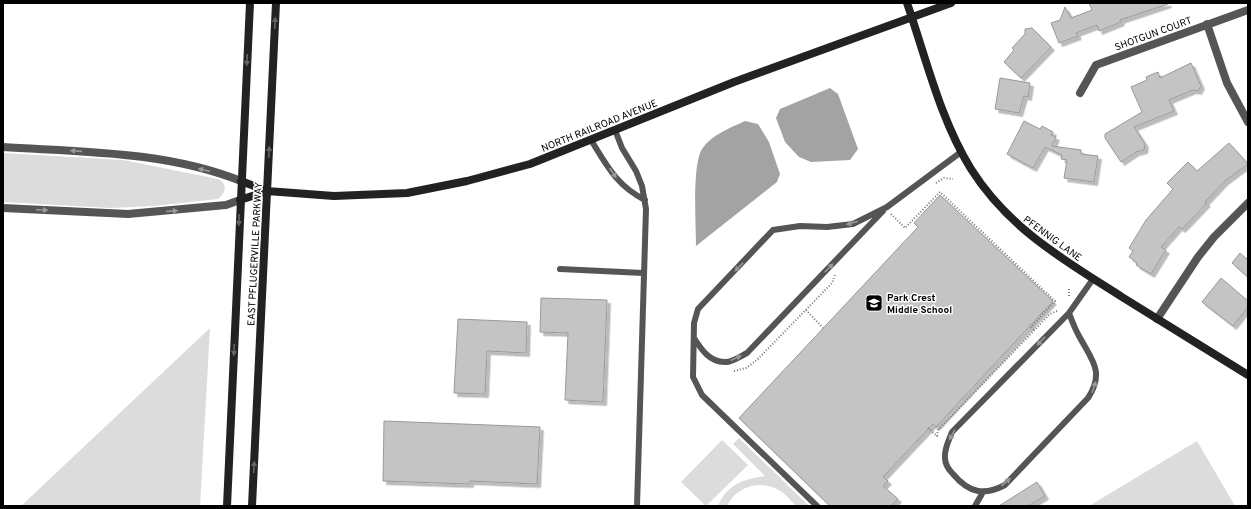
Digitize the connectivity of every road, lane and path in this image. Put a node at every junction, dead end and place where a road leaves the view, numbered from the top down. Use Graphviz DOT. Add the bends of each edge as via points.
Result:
graph roads {
  1 [pos="250,3"];
  2 [pos="276,3"];
  3 [pos="907,3"];
  4 [pos="951,3"];
  5 [pos="1248,10"];
  6 [pos="912,17"];
  7 [pos="1207,24"];
  8 [pos="1080,93"];
  9 [pos="1248,122"];
  10 [pos="615,130"];
  11 [pos="592,140"];
  12 [pos="3,147"];
  13 [pos="962,152"];
  14 [pos="241,182"];
  15 [pos="267,191"];
  16 [pos="240,200"];
  17 [pos="645,200"];
  18 [pos="1248,203"];
  19 [pos="887,206"];
  20 [pos="3,208"];
  21 [pos="891,214"];
  22 [pos="560,269"];
  23 [pos="643,273"];
  24 [pos="1093,278"];
  25 [pos="1069,289"];
  26 [pos="1066,301"];
  27 [pos="806,310"];
  28 [pos="1059,310"];
  29 [pos="1069,313"];
  30 [pos="1157,319"];
  31 [pos="823,328"];
  32 [pos="1034,330"];
  33 [pos="694,338"];
  34 [pos="1248,375"];
  35 [pos="928,428"];
  36 [pos="983,492"];
  37 [pos="227,506"];
  38 [pos="252,506"];
  39 [pos="637,506"];
  40 [pos="817,506"];
  41 [pos="975,506"];
  1 -- 14 [label="street, EAST PFLUGERVILLE PARKWAY, one-way"];
  15 -- 2 [label="street, EAST PFLUGERVILLE PARKWAY, one-way"];
  3 -- 6 [label="street, PFENNIG LANE"];
  4 -- 6 [label="street, NORTH RAILROAD AVENUE"];
  5 -- 7 [label="street, SHOTGUN COURT"];
  6 -- 10 [label="street, NORTH RAILROAD AVENUE" via="734,82"];
  6 -- 13 [label="street, PFENNIG LANE" via="943,110"];
  7 -- 8 [label="street, SHOTGUN COURT" via="1096,65"];
  7 -- 9 [label="street" via="1227,83"];
  10 -- 11 [label="street, NORTH RAILROAD AVENUE"];
  10 -- 17 [label="lane" via="636,171"];
  11 -- 15 [label="street, NORTH RAILROAD AVENUE" via="509,170 406,193 334,196"];
  11 -- 17 [label="lane, one-way" via="620,184"];
  14 -- 12 [label="street, one-way" via="221,174 134,155"];
  13 -- 19 [label="lane"];
  13 -- 24 [label="street, PFENNIG LANE" via="992,199 1020,228 1054,254"];
  14 -- 15 [label="street"];
  14 -- 16 [label="street, EAST PFLUGERVILLE PARKWAY"];
  15 -- 16 [label="street, NORTH RAILROAD AVENUE"];
  38 -- 15 [label="street, EAST PFLUGERVILLE PARKWAY, one-way"];
  20 -- 16 [label="street, one-way" via="128,214 223,205"];
  16 -- 37 [label="street, EAST PFLUGERVILLE PARKWAY, one-way"];
  17 -- 23 [label="lane"];
  18 -- 30 [label="street" via="1214,237"];
  19 -- 33 [label="lane, one-way" via="853,224 773,230 698,309 694,323"];
  33 -- 19 [label="lane, one-way" via="704,353 714,360 726,362 747,353"];
  21 -- 32 [label="path" via="905,228 940,192 1055,301 1031,327"];
  22 -- 23 [label="lane"];
  23 -- 39 [label="lane"];
  24 -- 29 [label="lane"];
  24 -- 30 [label="street, PFENNIG LANE"];
  25 -- 26 [label="path"];
  27 -- 31 [label="path"];
  28 -- 32 [label="path" via="1050,314"];
  36 -- 29 [label="lane, one-way" via="1005,485 1093,391 1097,370"];
  29 -- 36 [label="lane, one-way" via="952,432 945,459 947,467 959,481 972,490"];
  30 -- 34 [label="street, PFENNIG LANE"];
  32 -- 35 [label="path" via="938,430 937,436"];
  33 -- 40 [label="lane" via="693,377 702,396"];
  36 -- 41 [label="lane"];
}
